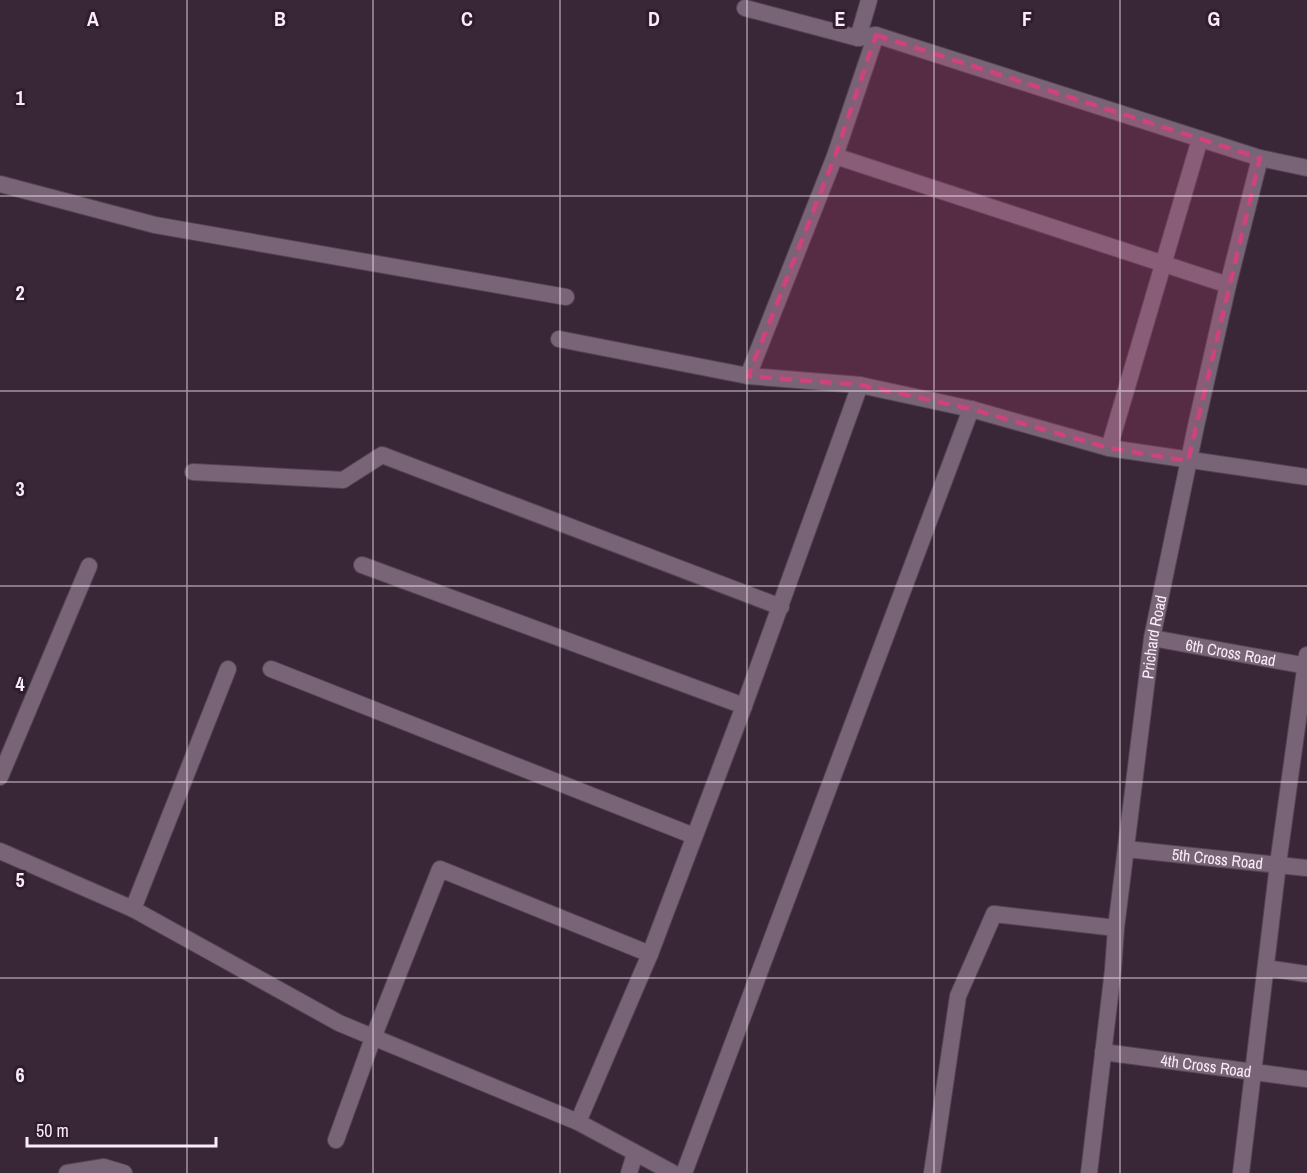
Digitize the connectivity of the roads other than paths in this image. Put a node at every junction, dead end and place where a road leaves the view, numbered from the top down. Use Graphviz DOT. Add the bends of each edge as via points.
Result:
graph roads {
  1 [pos="868,0"];
  2 [pos="745,8"];
  3 [pos="876,35"];
  4 [pos="858,38"];
  5 [pos="1200,139"];
  6 [pos="834,156"];
  7 [pos="1260,158"];
  8 [pos="1307,168"];
  9 [pos="0,184"];
  10 [pos="1163,263"];
  11 [pos="1228,285"];
  12 [pos="566,297"];
  13 [pos="559,339"];
  14 [pos="748,376"];
  15 [pos="860,385"];
  16 [pos="970,409"];
  17 [pos="1109,448"];
  18 [pos="1188,461"];
  19 [pos="193,472"];
  20 [pos="1307,477"];
  21 [pos="362,565"];
  22 [pos="89,566"];
  23 [pos="781,607"];
  24 [pos="1152,638"];
  25 [pos="1306,662"];
  26 [pos="228,669"];
  27 [pos="271,669"];
  28 [pos="744,706"];
  29 [pos="1300,759"];
  30 [pos="0,777"];
  31 [pos="694,836"];
  32 [pos="1126,849"];
  33 [pos="0,851"];
  34 [pos="1278,864"];
  35 [pos="1307,868"];
  36 [pos="133,909"];
  37 [pos="1116,928"];
  38 [pos="650,954"];
  39 [pos="1266,968"];
  40 [pos="1307,974"];
  41 [pos="373,1038"];
  42 [pos="1103,1053"];
  43 [pos="1254,1072"];
  44 [pos="1307,1079"];
  45 [pos="578,1122"];
  46 [pos="336,1140"];
  47 [pos="635,1154"];
  48 [pos="102,1170"];
  49 [pos="67,1173"];
  50 [pos="124,1173"];
  51 [pos="628,1173"];
  52 [pos="673,1173"];
  53 [pos="684,1173"];
  54 [pos="932,1173"];
  55 [pos="1089,1173"];
  56 [pos="1241,1173"];
  1 -- 4 [label="street"];
  2 -- 4 [label="street"];
  3 -- 4 [label="street"];
  3 -- 5 [label="street"];
  3 -- 6 [label="street"];
  5 -- 7 [label="street"];
  5 -- 10 [label="street"];
  6 -- 10 [label="street"];
  6 -- 14 [label="street"];
  7 -- 8 [label="street"];
  7 -- 11 [label="street, Prichard Road"];
  9 -- 12 [label="street" via="155,225"];
  10 -- 11 [label="street"];
  10 -- 17 [label="street"];
  11 -- 18 [label="street, Prichard Road"];
  13 -- 14 [label="street"];
  14 -- 15 [label="street"];
  15 -- 16 [label="street"];
  15 -- 23 [label="street"];
  16 -- 17 [label="street"];
  16 -- 53 [label="street"];
  17 -- 18 [label="street"];
  18 -- 20 [label="street"];
  18 -- 24 [label="street, Prichard Road"];
  19 -- 23 [label="street" via="343,480 382,455"];
  21 -- 28 [label="street"];
  22 -- 30 [label="street"];
  23 -- 28 [label="street"];
  24 -- 25 [label="street, 6th Cross Road"];
  24 -- 32 [label="street, Prichard Road"];
  25 -- 29 [label="street"];
  26 -- 36 [label="street"];
  27 -- 31 [label="street"];
  28 -- 31 [label="street"];
  29 -- 34 [label="street"];
  31 -- 38 [label="street"];
  32 -- 34 [label="street, 5th Cross Road"];
  32 -- 37 [label="street, Prichard Road"];
  33 -- 36 [label="street"];
  34 -- 35 [label="street, 5th Cross Road"];
  34 -- 39 [label="street"];
  36 -- 41 [label="street"];
  37 -- 42 [label="street, Prichard Road"];
  37 -- 54 [label="street" via="994,914 958,996"];
  38 -- 41 [label="street" via="440,869"];
  38 -- 45 [label="street"];
  39 -- 40 [label="street"];
  39 -- 43 [label="street"];
  41 -- 45 [label="street"];
  41 -- 46 [label="street"];
  42 -- 43 [label="street, 4th Cross Road"];
  42 -- 55 [label="street, Prichard Road"];
  43 -- 44 [label="street, 4th Cross Road"];
  43 -- 56 [label="street"];
  45 -- 47 [label="street"];
  47 -- 51 [label="street"];
  47 -- 52 [label="street"];
  48 -- 49 [label="street"];
  48 -- 50 [label="street"];
}
